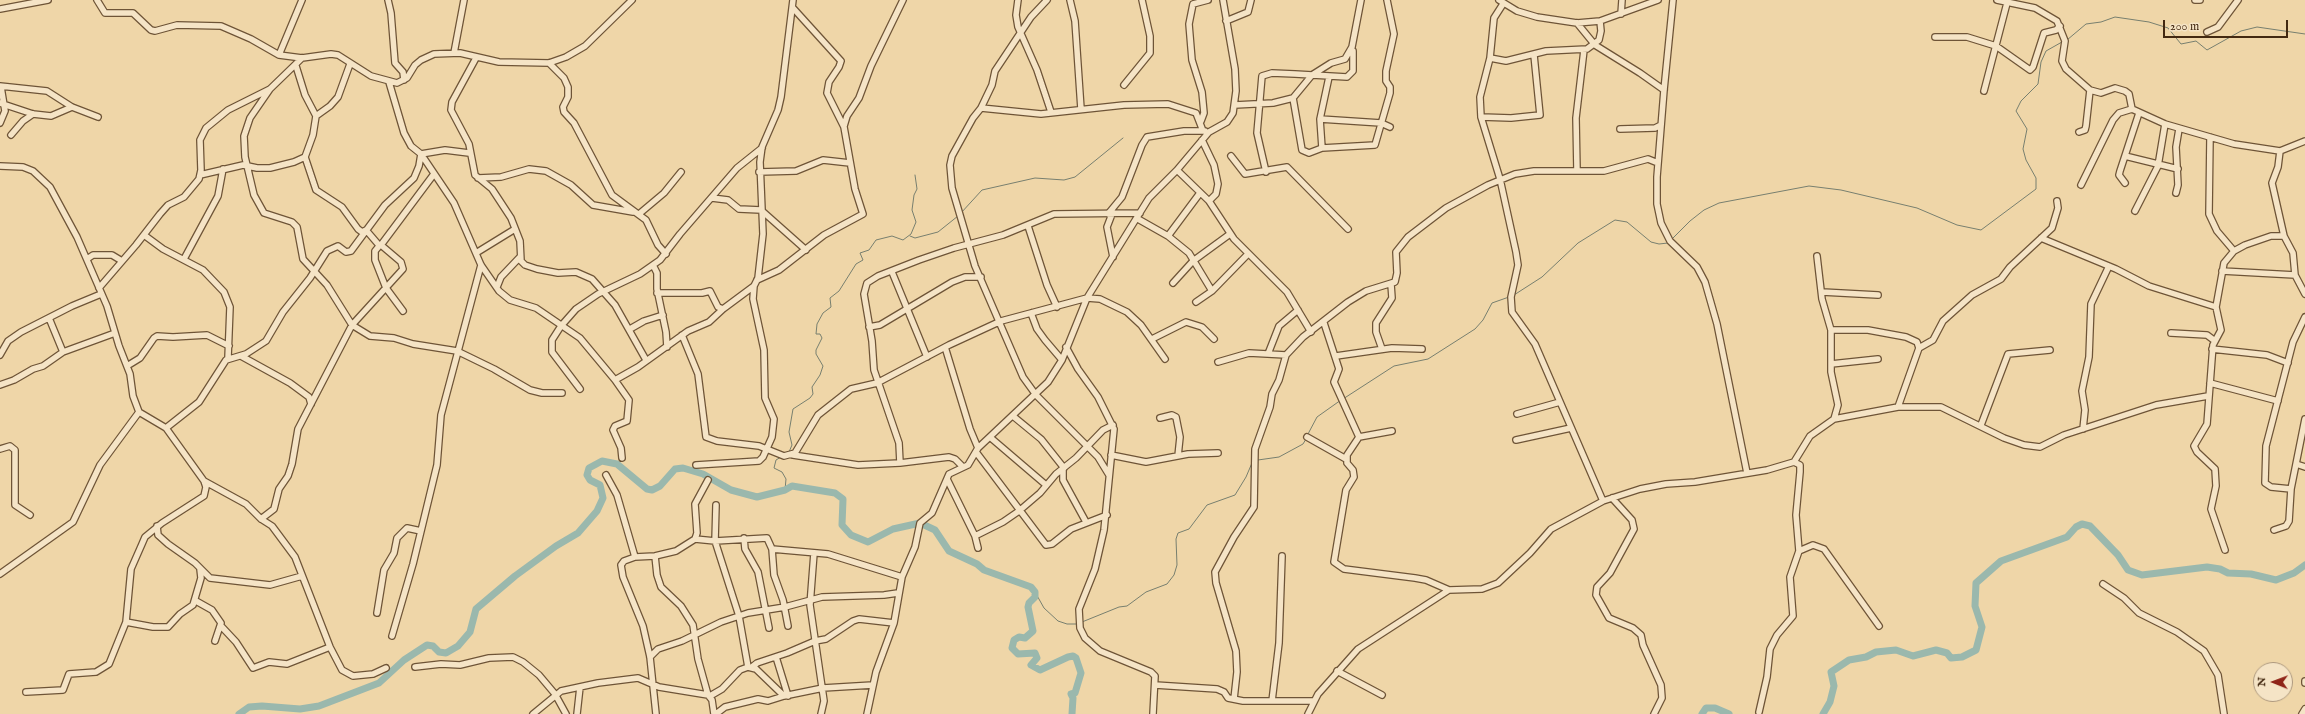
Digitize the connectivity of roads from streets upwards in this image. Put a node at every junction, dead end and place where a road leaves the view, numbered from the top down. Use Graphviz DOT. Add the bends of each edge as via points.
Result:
graph roads {
  1 [pos="48,0"];
  2 [pos="97,0"];
  3 [pos="302,0"];
  4 [pos="388,0"];
  5 [pos="464,0"];
  6 [pos="632,0"];
  7 [pos="793,0"];
  8 [pos="903,0"];
  9 [pos="1018,0"];
  10 [pos="1047,0"];
  11 [pos="1070,0"];
  12 [pos="1142,0"];
  13 [pos="1208,0"];
  14 [pos="1223,0"];
  15 [pos="1251,0"];
  16 [pos="1361,0"];
  17 [pos="1387,0"];
  18 [pos="1622,0"];
  19 [pos="1658,0"];
  20 [pos="1673,0"];
  21 [pos="1997,0"];
  22 [pos="2195,0"];
  23 [pos="2200,0"];
  24 [pos="2238,0"];
  25 [pos="1198,1"];
  26 [pos="1501,2"];
  27 [pos="2007,2"];
  28 [pos="792,8"];
  29 [pos="0,9"];
  30 [pos="1621,14"];
  31 [pos="1226,21"];
  32 [pos="1600,21"];
  33 [pos="1577,23"];
  34 [pos="2060,26"];
  35 [pos="2207,32"];
  36 [pos="1020,34"];
  37 [pos="1935,37"];
  38 [pos="1595,45"];
  39 [pos="1996,46"];
  40 [pos="1584,50"];
  41 [pos="1353,51"];
  42 [pos="454,53"];
  43 [pos="279,55"];
  44 [pos="1534,55"];
  45 [pos="302,58"];
  46 [pos="476,58"];
  47 [pos="1490,58"];
  48 [pos="549,63"];
  49 [pos="350,64"];
  50 [pos="296,66"];
  51 [pos="1312,75"];
  52 [pos="1329,78"];
  53 [pos="404,80"];
  54 [pos="389,82"];
  55 [pos="1124,85"];
  56 [pos="1,86"];
  57 [pos="270,89"];
  58 [pos="1664,90"];
  59 [pos="2090,90"];
  60 [pos="1984,91"];
  61 [pos="1293,98"];
  62 [pos="2,103"];
  63 [pos="1259,104"];
  64 [pos="1235,105"];
  65 [pos="72,107"];
  66 [pos="981,108"];
  67 [pos="1081,109"];
  68 [pos="2132,109"];
  69 [pos="1051,112"];
  70 [pos="2139,113"];
  71 [pos="33,114"];
  72 [pos="316,116"];
  73 [pos="98,117"];
  74 [pos="1481,117"];
  75 [pos="1320,119"];
  76 [pos="1201,121"];
  77 [pos="0,123"];
  78 [pos="1381,123"];
  79 [pos="2165,124"];
  80 [pos="1661,125"];
  81 [pos="844,127"];
  82 [pos="1390,127"];
  83 [pos="1620,128"];
  84 [pos="2179,128"];
  85 [pos="1206,132"];
  86 [pos="2079,132"];
  87 [pos="11,135"];
  88 [pos="2210,137"];
  89 [pos="1202,140"];
  90 [pos="2305,141"];
  91 [pos="762,147"];
  92 [pos="1322,148"];
  93 [pos="2280,151"];
  94 [pos="469,153"];
  95 [pos="421,154"];
  96 [pos="1231,156"];
  97 [pos="2125,156"];
  98 [pos="305,157"];
  99 [pos="850,163"];
  100 [pos="1658,163"];
  101 [pos="247,164"];
  102 [pos="0,166"];
  103 [pos="2158,166"];
  104 [pos="224,169"];
  105 [pos="2178,169"];
  106 [pos="1177,170"];
  107 [pos="1577,171"];
  108 [pos="681,172"];
  109 [pos="759,172"];
  110 [pos="1266,172"];
  111 [pos="434,174"];
  112 [pos="200,175"];
  113 [pos="477,178"];
  114 [pos="1500,179"];
  115 [pos="2124,183"];
  116 [pos="2081,185"];
  117 [pos="1200,193"];
  118 [pos="2176,193"];
  119 [pos="712,198"];
  120 [pos="1209,201"];
  121 [pos="2057,201"];
  122 [pos="763,211"];
  123 [pos="2135,211"];
  124 [pos="1140,213"];
  125 [pos="638,214"];
  126 [pos="1110,214"];
  127 [pos="1138,219"];
  128 [pos="1028,226"];
  129 [pos="515,229"];
  130 [pos="1348,229"];
  131 [pos="366,230"];
  132 [pos="1230,234"];
  133 [pos="144,235"];
  134 [pos="1168,236"];
  135 [pos="2284,236"];
  136 [pos="2041,238"];
  137 [pos="380,245"];
  138 [pos="968,245"];
  139 [pos="806,250"];
  140 [pos="2234,251"];
  141 [pos="476,252"];
  142 [pos="666,254"];
  143 [pos="1248,254"];
  144 [pos="1817,256"];
  145 [pos="520,257"];
  146 [pos="1113,257"];
  147 [pos="87,259"];
  148 [pos="184,259"];
  149 [pos="122,262"];
  150 [pos="1194,262"];
  151 [pos="481,265"];
  152 [pos="653,265"];
  153 [pos="2109,266"];
  154 [pos="315,270"];
  155 [pos="2222,271"];
  156 [pos="892,272"];
  157 [pos="2296,275"];
  158 [pos="981,277"];
  159 [pos="757,280"];
  160 [pos="1173,284"];
  161 [pos="1391,284"];
  162 [pos="754,286"];
  163 [pos="99,288"];
  164 [pos="386,288"];
  165 [pos="497,288"];
  166 [pos="1212,291"];
  167 [pos="603,292"];
  168 [pos="1822,292"];
  169 [pos="657,293"];
  170 [pos="101,294"];
  171 [pos="2305,294"];
  172 [pos="1878,295"];
  173 [pos="1086,298"];
  174 [pos="1196,302"];
  175 [pos="1057,307"];
  176 [pos="2216,308"];
  177 [pos="723,309"];
  178 [pos="908,309"];
  179 [pos="1298,310"];
  180 [pos="403,311"];
  181 [pos="1031,312"];
  182 [pos="663,315"];
  183 [pos="2305,317"];
  184 [pos="49,318"];
  185 [pos="1001,321"];
  186 [pos="1324,323"];
  187 [pos="352,325"];
  188 [pos="561,326"];
  189 [pos="869,327"];
  190 [pos="630,330"];
  191 [pos="1831,330"];
  192 [pos="1311,332"];
  193 [pos="114,333"];
  194 [pos="2171,333"];
  195 [pos="682,335"];
  196 [pos="1152,339"];
  197 [pos="1214,339"];
  198 [pos="2215,340"];
  199 [pos="229,346"];
  200 [pos="667,346"];
  201 [pos="945,347"];
  202 [pos="1066,347"];
  203 [pos="1919,348"];
  204 [pos="1382,349"];
  205 [pos="1422,349"];
  206 [pos="2212,349"];
  207 [pos="2050,350"];
  208 [pos="457,351"];
  209 [pos="63,352"];
  210 [pos="1268,354"];
  211 [pos="0,355"];
  212 [pos="1286,355"];
  213 [pos="241,356"];
  214 [pos="1336,356"];
  215 [pos="927,357"];
  216 [pos="228,358"];
  217 [pos="1165,359"];
  218 [pos="1878,359"];
  219 [pos="646,360"];
  220 [pos="1062,360"];
  221 [pos="1218,362"];
  222 [pos="2288,363"];
  223 [pos="1831,364"];
  224 [pos="127,366"];
  225 [pos="615,380"];
  226 [pos="2210,382"];
  227 [pos="877,383"];
  228 [pos="0,385"];
  229 [pos="580,389"];
  230 [pos="562,393"];
  231 [pos="1036,395"];
  232 [pos="2208,396"];
  233 [pos="2278,401"];
  234 [pos="1560,402"];
  235 [pos="311,404"];
  236 [pos="1898,407"];
  237 [pos="139,412"];
  238 [pos="1517,414"];
  239 [pos="1013,416"];
  240 [pos="1160,418"];
  241 [pos="1834,419"];
  242 [pos="2305,419"];
  243 [pos="1113,425"];
  244 [pos="1981,425"];
  245 [pos="166,428"];
  246 [pos="1571,428"];
  247 [pos="2083,428"];
  248 [pos="1392,431"];
  249 [pos="1359,436"];
  250 [pos="1307,437"];
  251 [pos="991,438"];
  252 [pos="1516,440"];
  253 [pos="766,448"];
  254 [pos="1088,448"];
  255 [pos="0,449"];
  256 [pos="977,450"];
  257 [pos="1218,453"];
  258 [pos="793,455"];
  259 [pos="1111,455"];
  260 [pos="1178,456"];
  261 [pos="622,458"];
  262 [pos="1346,460"];
  263 [pos="1794,462"];
  264 [pos="900,463"];
  265 [pos="2296,464"];
  266 [pos="696,465"];
  267 [pos="2305,467"];
  268 [pos="963,468"];
  269 [pos="1063,469"];
  270 [pos="1747,473"];
  271 [pos="606,475"];
  272 [pos="1109,475"];
  273 [pos="947,479"];
  274 [pos="708,480"];
  275 [pos="204,481"];
  276 [pos="1046,485"];
  277 [pos="2291,488"];
  278 [pos="1612,498"];
  279 [pos="1603,501"];
  280 [pos="716,506"];
  281 [pos="1019,511"];
  282 [pos="30,515"];
  283 [pos="1107,515"];
  284 [pos="261,519"];
  285 [pos="1086,522"];
  286 [pos="158,526"];
  287 [pos="2274,530"];
  288 [pos="421,531"];
  289 [pos="975,536"];
  290 [pos="744,538"];
  291 [pos="695,539"];
  292 [pos="715,541"];
  293 [pos="978,548"];
  294 [pos="772,549"];
  295 [pos="2225,550"];
  296 [pos="1799,551"];
  297 [pos="814,553"];
  298 [pos="655,556"];
  299 [pos="1282,556"];
  300 [pos="635,557"];
  301 [pos="200,568"];
  302 [pos="0,574"];
  303 [pos="302,576"];
  304 [pos="902,577"];
  305 [pos="2103,584"];
  306 [pos="1449,590"];
  307 [pos="898,593"];
  308 [pos="196,601"];
  309 [pos="810,601"];
  310 [pos="785,607"];
  311 [pos="766,609"];
  312 [pos="377,613"];
  313 [pos="739,616"];
  314 [pos="126,622"];
  315 [pos="894,623"];
  316 [pos="221,626"];
  317 [pos="788,626"];
  318 [pos="1879,626"];
  319 [pos="769,628"];
  320 [pos="695,634"];
  321 [pos="392,636"];
  322 [pos="215,640"];
  323 [pos="815,641"];
  324 [pos="330,647"];
  325 [pos="650,657"];
  326 [pos="776,657"];
  327 [pos="415,667"];
  328 [pos="750,667"];
  329 [pos="386,668"];
  330 [pos="1337,671"];
  331 [pos="651,682"];
  332 [pos="873,685"];
  333 [pos="1156,685"];
  334 [pos="580,687"];
  335 [pos="823,688"];
  336 [pos="26,692"];
  337 [pos="555,694"];
  338 [pos="1382,695"];
  339 [pos="709,696"];
  340 [pos="786,696"];
  341 [pos="1234,699"];
  342 [pos="1272,701"];
  343 [pos="1314,701"];
  344 [pos="2305,709"];
  345 [pos="1759,712"];
  346 [pos="533,714"];
  347 [pos="566,714"];
  348 [pos="577,714"];
  349 [pos="656,714"];
  350 [pos="715,714"];
  351 [pos="821,714"];
  352 [pos="867,714"];
  353 [pos="1153,714"];
  354 [pos="1308,714"];
  355 [pos="1654,714"];
  356 [pos="2224,714"];
  357 [pos="2302,714"];
  1 -- 29 [label="street"];
  2 -- 43 [label="street" via="105,12 133,13 151,30 177,25 221,26"];
  3 -- 43 [label="street"];
  4 -- 53 [label="street" via="395,63 403,72"];
  5 -- 42 [label="street"];
  6 -- 48 [label="street" via="585,46"];
  7 -- 28 [label="street"];
  8 -- 81 [label="street"];
  9 -- 36 [label="street" via="1016,15"];
  10 -- 36 [label="street" via="1031,16"];
  11 -- 67 [label="street" via="1075,21"];
  12 -- 55 [label="street" via="1150,36 1150,53"];
  13 -- 25 [label="street"];
  14 -- 31 [label="street"];
  15 -- 31 [label="street" via="1248,12"];
  16 -- 51 [label="street" via="1351,51 1345,59 1331,63"];
  17 -- 78 [label="street" via="1394,34 1386,71 1390,93"];
  18 -- 30 [label="street"];
  19 -- 30 [label="street"];
  20 -- 58 [label="street"];
  21 -- 27 [label="street"];
  22 -- 23 [label="street"];
  24 -- 35 [label="street" via="2218,27"];
  25 -- 76 [label="street" via="1193,4 1189,24 1192,60 1202,92 1204,113"];
  26 -- 33 [label="street" via="1537,17"];
  26 -- 47 [label="street" via="1494,18"];
  27 -- 34 [label="street" via="2043,11 2052,16"];
  27 -- 39 [label="street"];
  28 -- 81 [label="street" via="841,61 827,91"];
  28 -- 91 [label="street" via="778,110"];
  30 -- 32 [label="street"];
  31 -- 64 [label="street" via="1234,69"];
  32 -- 33 [label="street"];
  32 -- 38 [label="street" via="1600,35"];
  33 -- 38 [label="street"];
  34 -- 39 [label="street" via="2056,30 2044,33 2032,69 2027,69"];
  34 -- 59 [label="street" via="2065,41 2062,61 2066,69"];
  36 -- 66 [label="street" via="995,71"];
  36 -- 69 [label="street" via="1037,70"];
  37 -- 39 [label="street" via="1967,37"];
  38 -- 40 [label="street"];
  38 -- 58 [label="street"];
  39 -- 60 [label="street"];
  40 -- 44 [label="street" via="1546,51"];
  40 -- 107 [label="street" via="1576,118"];
  41 -- 52 [label="street" via="1354,65 1351,75"];
  42 -- 46 [label="street"];
  42 -- 53 [label="street" via="434,54 421,60"];
  43 -- 45 [label="street"];
  44 -- 47 [label="street" via="1506,61"];
  44 -- 74 [label="street" via="1540,115"];
  45 -- 49 [label="street" via="332,54 338,55"];
  45 -- 50 [label="street"];
  46 -- 48 [label="street" via="520,64"];
  46 -- 94 [label="street" via="451,106 469,144"];
  47 -- 74 [label="street" via="1480,91"];
  48 -- 125 [label="street" via="564,78 568,87 564,112 574,123 612,195"];
  49 -- 54 [label="street" via="371,76"];
  49 -- 72 [label="street" via="338,97"];
  50 -- 57 [label="street"];
  50 -- 72 [label="street" via="305,95"];
  51 -- 52 [label="street"];
  51 -- 61 [label="street"];
  51 -- 63 [label="street" via="1264,74 1261,78"];
  52 -- 75 [label="street"];
  53 -- 54 [label="street"];
  54 -- 95 [label="street" via="404,133 411,146"];
  56 -- 62 [label="street"];
  56 -- 65 [label="street" via="47,91"];
  57 -- 101 [label="street" via="255,108 246,127 244,144"];
  57 -- 112 [label="street" via="228,110 203,131 200,140"];
  58 -- 80 [label="street"];
  59 -- 68 [label="street" via="2101,93 2115,88 2125,91 2129,94"];
  59 -- 86 [label="street" via="2085,130"];
  61 -- 63 [label="street"];
  61 -- 92 [label="street" via="1302,150 1309,153"];
  62 -- 71 [label="street"];
  62 -- 77 [label="street" via="4,115"];
  63 -- 64 [label="street"];
  63 -- 110 [label="street" via="1257,133"];
  64 -- 85 [label="street" via="1227,122"];
  65 -- 71 [label="street" via="55,116"];
  65 -- 73 [label="street"];
  66 -- 69 [label="street" via="1041,114"];
  66 -- 138 [label="street" via="966,129 950,165 956,203 966,229"];
  67 -- 69 [label="street"];
  67 -- 76 [label="street" via="1124,104 1168,104 1196,113"];
  68 -- 70 [label="street"];
  68 -- 116 [label="street" via="2119,113 2113,120"];
  70 -- 79 [label="street"];
  70 -- 97 [label="street"];
  71 -- 87 [label="street"];
  72 -- 98 [label="street" via="313,135"];
  74 -- 114 [label="street"];
  75 -- 78 [label="street"];
  75 -- 92 [label="street"];
  76 -- 85 [label="street"];
  78 -- 82 [label="street"];
  78 -- 92 [label="street" via="1374,145"];
  79 -- 84 [label="street"];
  79 -- 103 [label="street"];
  80 -- 83 [label="street" via="1655,128"];
  80 -- 100 [label="street"];
  81 -- 99 [label="street"];
  84 -- 88 [label="street"];
  84 -- 105 [label="street" via="2176,147"];
  85 -- 89 [label="street"];
  85 -- 126 [label="street" via="1147,136 1122,197"];
  88 -- 93 [label="street" via="2238,145"];
  88 -- 140 [label="street" via="2210,214 2217,231"];
  89 -- 106 [label="street"];
  89 -- 120 [label="street" via="1214,165 1218,184 1216,194"];
  90 -- 93 [label="street"];
  91 -- 109 [label="street"];
  91 -- 119 [label="street" via="737,168"];
  93 -- 135 [label="street" via="2272,187"];
  94 -- 95 [label="street" via="445,150"];
  94 -- 113 [label="street"];
  95 -- 111 [label="street"];
  95 -- 131 [label="street" via="414,178 385,205"];
  96 -- 110 [label="street" via="1245,174"];
  97 -- 103 [label="street"];
  97 -- 115 [label="street" via="2119,175"];
  98 -- 101 [label="street" via="270,168 257,168"];
  98 -- 131 [label="street" via="316,190 342,207 358,229 362,232"];
  99 -- 109 [label="street" via="823,160 796,171"];
  99 -- 139 [label="street" via="862,216 824,235"];
  100 -- 107 [label="street" via="1648,159 1604,171"];
  100 -- 270 [label="street" via="1657,204 1661,224 1670,241 1697,267 1705,282 1717,324"];
  101 -- 104 [label="street"];
  101 -- 154 [label="street" via="254,195 260,208 271,216 292,222 297,227 303,259"];
  102 -- 147 [label="street" via="28,169 47,182"];
  103 -- 105 [label="street"];
  103 -- 123 [label="street"];
  104 -- 112 [label="street"];
  104 -- 148 [label="street" via="218,196"];
  105 -- 118 [label="street"];
  106 -- 117 [label="street"];
  106 -- 124 [label="street" via="1159,186"];
  107 -- 114 [label="street" via="1547,169"];
  108 -- 125 [label="street" via="664,193"];
  109 -- 122 [label="street"];
  110 -- 130 [label="street" via="1287,167"];
  111 -- 137 [label="street"];
  111 -- 141 [label="street" via="454,203"];
  112 -- 133 [label="street" via="184,197 168,206"];
  113 -- 125 [label="street" via="501,177 529,169 546,171 571,185 593,205"];
  113 -- 129 [label="street" via="492,189 511,218"];
  114 -- 161 [label="street" via="1446,208 1416,229 1396,252 1397,278"];
  114 -- 234 [label="street" via="1518,265 1511,297 1512,312 1535,344"];
  117 -- 120 [label="street"];
  117 -- 134 [label="street"];
  119 -- 122 [label="street" via="728,200 738,209"];
  119 -- 142 [label="street"];
  120 -- 132 [label="street"];
  121 -- 136 [label="street" via="2058,208 2053,224"];
  122 -- 139 [label="street"];
  122 -- 159 [label="street"];
  124 -- 126 [label="street"];
  124 -- 127 [label="street"];
  125 -- 142 [label="street" via="650,227"];
  126 -- 128 [label="street" via="1054,214"];
  126 -- 146 [label="street" via="1107,227"];
  127 -- 134 [label="street"];
  127 -- 146 [label="street"];
  128 -- 138 [label="street"];
  128 -- 175 [label="street"];
  129 -- 141 [label="street"];
  129 -- 145 [label="street" via="520,244"];
  131 -- 137 [label="street"];
  131 -- 154 [label="street" via="351,251 346,252 338,246 327,251"];
  132 -- 143 [label="street"];
  132 -- 150 [label="street"];
  133 -- 148 [label="street" via="163,249"];
  133 -- 149 [label="street"];
  134 -- 150 [label="street" via="1189,253"];
  135 -- 140 [label="street" via="2271,236"];
  135 -- 157 [label="street" via="2293,253"];
  136 -- 153 [label="street"];
  136 -- 203 [label="street" via="2001,279 1981,289 1957,308 1943,321 1933,340"];
  137 -- 164 [label="street" via="375,251 375,260"];
  137 -- 164 [label="street" via="404,267"];
  138 -- 156 [label="street"];
  138 -- 158 [label="street"];
  139 -- 159 [label="street" via="779,270"];
  140 -- 155 [label="street"];
  141 -- 151 [label="street"];
  142 -- 152 [label="street"];
  143 -- 166 [label="street"];
  143 -- 179 [label="street" via="1287,292"];
  144 -- 168 [label="street"];
  145 -- 165 [label="street" via="501,277"];
  145 -- 167 [label="street" via="528,266 548,272 580,274 592,280"];
  146 -- 173 [label="street"];
  147 -- 149 [label="street" via="93,256 112,255"];
  147 -- 163 [label="street"];
  148 -- 199 [label="street" via="211,276 224,292 230,307"];
  149 -- 163 [label="street"];
  150 -- 160 [label="street"];
  150 -- 166 [label="street"];
  151 -- 165 [label="street"];
  151 -- 208 [label="street"];
  152 -- 167 [label="street"];
  152 -- 169 [label="street" via="657,273"];
  153 -- 176 [label="street" via="2149,286"];
  153 -- 247 [label="street" via="2091,304 2089,357 2082,391 2085,410"];
  154 -- 187 [label="street"];
  154 -- 213 [label="street" via="283,312 266,341"];
  155 -- 157 [label="street"];
  155 -- 176 [label="street"];
  156 -- 178 [label="street"];
  156 -- 189 [label="street" via="872,280 864,288"];
  157 -- 171 [label="street"];
  158 -- 178 [label="street" via="965,277 952,282"];
  158 -- 185 [label="street"];
  159 -- 162 [label="street"];
  161 -- 186 [label="street" via="1360,294"];
  161 -- 204 [label="street" via="1392,298 1376,323 1376,332"];
  162 -- 177 [label="street"];
  162 -- 253 [label="street" via="753,299 764,350 765,398 774,419 773,433"];
  163 -- 170 [label="street"];
  164 -- 180 [label="street"];
  164 -- 187 [label="street"];
  165 -- 188 [label="street" via="507,298 536,308"];
  166 -- 174 [label="street"];
  167 -- 188 [label="street" via="576,309"];
  167 -- 190 [label="street"];
  168 -- 172 [label="street"];
  168 -- 191 [label="street"];
  169 -- 177 [label="street" via="710,291 718,306"];
  169 -- 182 [label="street"];
  170 -- 184 [label="street"];
  170 -- 193 [label="street" via="110,314"];
  173 -- 175 [label="street"];
  173 -- 196 [label="street" via="1100,299 1127,312"];
  173 -- 202 [label="street"];
  175 -- 181 [label="street"];
  176 -- 198 [label="street" via="2221,330"];
  177 -- 195 [label="street" via="702,327 693,328"];
  178 -- 189 [label="street" via="880,326"];
  178 -- 215 [label="street"];
  179 -- 192 [label="street"];
  179 -- 210 [label="street" via="1279,326"];
  181 -- 185 [label="street"];
  181 -- 220 [label="street" via="1037,329"];
  182 -- 190 [label="street" via="644,321"];
  182 -- 200 [label="street"];
  183 -- 222 [label="street" via="2293,342"];
  184 -- 209 [label="street"];
  184 -- 211 [label="street" via="13,337"];
  185 -- 201 [label="street"];
  185 -- 231 [label="street" via="1023,377"];
  186 -- 192 [label="street"];
  186 -- 214 [label="street"];
  187 -- 208 [label="street" via="370,336 394,338 412,344"];
  187 -- 235 [label="street"];
  188 -- 225 [label="street" via="580,338"];
  188 -- 229 [label="street" via="552,340 552,352"];
  189 -- 227 [label="street"];
  190 -- 219 [label="street"];
  191 -- 203 [label="street" via="1868,330 1906,337 1917,342"];
  191 -- 223 [label="street"];
  192 -- 212 [label="street"];
  193 -- 209 [label="street"];
  193 -- 224 [label="street"];
  194 -- 198 [label="street" via="2207,335"];
  195 -- 200 [label="street"];
  195 -- 253 [label="street" via="698,374 706,437"];
  196 -- 197 [label="street" via="1186,322 1202,327"];
  196 -- 217 [label="street"];
  198 -- 206 [label="street"];
  199 -- 216 [label="street"];
  199 -- 224 [label="street" via="207,335 158,336 140,358"];
  200 -- 219 [label="street"];
  201 -- 215 [label="street"];
  201 -- 256 [label="street"];
  202 -- 220 [label="street"];
  202 -- 243 [label="street"];
  203 -- 236 [label="street"];
  204 -- 205 [label="street"];
  204 -- 214 [label="street"];
  206 -- 222 [label="street" via="2267,355"];
  206 -- 226 [label="street"];
  207 -- 244 [label="street" via="2008,354"];
  208 -- 230 [label="street" via="530,390"];
  208 -- 288 [label="street" via="441,415 437,465"];
  209 -- 228 [label="street" via="43,366"];
  210 -- 212 [label="street"];
  210 -- 221 [label="street" via="1243,354"];
  212 -- 341 [label="street" via="1255,449 1254,507 1215,572 1236,651"];
  213 -- 216 [label="street"];
  213 -- 235 [label="street" via="290,383 309,397"];
  214 -- 249 [label="street" via="1339,371 1334,382"];
  215 -- 227 [label="street"];
  216 -- 245 [label="street" via="199,402"];
  218 -- 223 [label="street"];
  219 -- 225 [label="street"];
  220 -- 231 [label="street"];
  222 -- 233 [label="street"];
  223 -- 241 [label="street" via="1838,405"];
  224 -- 237 [label="street"];
  225 -- 261 [label="street" via="630,403 626,422 615,426 613,430 621,448"];
  226 -- 232 [label="street"];
  226 -- 233 [label="street"];
  227 -- 258 [label="street" via="851,389 823,409"];
  227 -- 264 [label="street" via="898,443"];
  231 -- 239 [label="street"];
  231 -- 254 [label="street"];
  232 -- 247 [label="street" via="2156,405"];
  232 -- 295 [label="street" via="2207,424 2194,446 2214,469 2216,486 2211,509"];
  233 -- 277 [label="street" via="2266,446 2264,481 2271,487"];
  234 -- 238 [label="street"];
  234 -- 246 [label="street"];
  235 -- 284 [label="street" via="298,430 292,464 280,489 274,510"];
  236 -- 241 [label="street"];
  236 -- 244 [label="street" via="1940,407"];
  237 -- 245 [label="street"];
  237 -- 302 [label="street" via="91,480 73,522"];
  239 -- 251 [label="street"];
  239 -- 269 [label="street" via="1041,439"];
  240 -- 260 [label="street" via="1172,415 1176,417 1180,436"];
  241 -- 263 [label="street" via="1810,436"];
  242 -- 265 [label="street"];
  243 -- 254 [label="street" via="1103,430"];
  243 -- 259 [label="street"];
  244 -- 247 [label="street" via="2004,438 2040,447"];
  245 -- 275 [label="street"];
  246 -- 252 [label="street"];
  246 -- 279 [label="street"];
  248 -- 249 [label="street"];
  249 -- 262 [label="street"];
  250 -- 262 [label="street"];
  251 -- 256 [label="street"];
  251 -- 276 [label="street"];
  253 -- 258 [label="street" via="784,456"];
  253 -- 266 [label="street" via="759,461"];
  254 -- 269 [label="street"];
  254 -- 272 [label="street" via="1098,457"];
  255 -- 282 [label="street" via="10,446 15,450 15,505"];
  256 -- 268 [label="street" via="971,462"];
  256 -- 281 [label="street"];
  257 -- 260 [label="street"];
  258 -- 264 [label="street" via="843,464"];
  259 -- 260 [label="street" via="1146,462"];
  259 -- 272 [label="street"];
  262 -- 306 [label="street" via="1353,470 1354,477 1346,490 1334,562 1344,568 1415,578"];
  263 -- 270 [label="street"];
  263 -- 296 [label="street" via="1800,465 1796,515"];
  264 -- 268 [label="street" via="949,457 955,459"];
  265 -- 267 [label="street"];
  265 -- 277 [label="street"];
  268 -- 273 [label="street" via="953,471"];
  269 -- 276 [label="street"];
  269 -- 285 [label="street" via="1063,480"];
  270 -- 278 [label="street" via="1666,484"];
  271 -- 300 [label="street" via="617,495"];
  272 -- 283 [label="street"];
  273 -- 289 [label="street"];
  273 -- 304 [label="street" via="932,513 920,523 915,547"];
  274 -- 291 [label="street" via="695,504"];
  275 -- 284 [label="street" via="246,504"];
  275 -- 286 [label="street" via="204,496"];
  276 -- 281 [label="street"];
  277 -- 287 [label="street" via="2289,521 2286,526"];
  278 -- 279 [label="street"];
  278 -- 355 [label="street" via="1632,520 1634,529 1610,573 1597,587 1596,595 1609,618 1633,628 1641,635 1642,645 1661,685 1662,698"];
  279 -- 306 [label="street" via="1551,528 1498,583 1482,589"];
  280 -- 292 [label="street"];
  281 -- 285 [label="street" via="1049,546 1066,532"];
  281 -- 289 [label="street"];
  283 -- 285 [label="street"];
  283 -- 333 [label="street" via="1096,569 1079,609 1080,628 1085,638 1100,651 1151,672 1155,676"];
  284 -- 303 [label="street" via="272,526 295,558"];
  286 -- 301 [label="street" via="157,533"];
  286 -- 314 [label="street" via="146,537 131,569"];
  288 -- 312 [label="street" via="407,528 397,538 394,553 384,570"];
  288 -- 321 [label="street"];
  289 -- 293 [label="street"];
  290 -- 292 [label="street"];
  290 -- 294 [label="street" via="766,538"];
  290 -- 311 [label="street" via="745,549 758,572"];
  291 -- 292 [label="street"];
  291 -- 298 [label="street" via="681,549"];
  292 -- 313 [label="street"];
  294 -- 297 [label="street"];
  294 -- 310 [label="street" via="774,575"];
  296 -- 318 [label="street" via="1813,545 1824,549"];
  296 -- 345 [label="street" via="1790,577 1793,616 1777,636 1770,650"];
  297 -- 304 [label="street" via="847,559"];
  297 -- 309 [label="street"];
  298 -- 300 [label="street"];
  298 -- 320 [label="street" via="661,587 686,613"];
  299 -- 342 [label="street" via="1279,643"];
  300 -- 325 [label="street" via="624,561 621,571 641,618"];
  301 -- 303 [label="street" via="210,578 261,585 282,583"];
  301 -- 308 [label="street" via="201,578"];
  303 -- 324 [label="street"];
  304 -- 307 [label="street"];
  305 -- 356 [label="street" via="2119,594 2139,613 2177,632 2204,651 2218,675"];
  306 -- 330 [label="street" via="1358,649"];
  307 -- 309 [label="street" via="831,596"];
  307 -- 315 [label="street"];
  308 -- 314 [label="street" via="168,627"];
  308 -- 316 [label="street" via="212,610"];
  309 -- 310 [label="street"];
  309 -- 323 [label="street"];
  310 -- 311 [label="street"];
  310 -- 317 [label="street"];
  311 -- 313 [label="street"];
  311 -- 319 [label="street"];
  313 -- 320 [label="street"];
  313 -- 328 [label="street"];
  314 -- 336 [label="street" via="106,667 92,672 70,674 63,690 58,692"];
  315 -- 323 [label="street" via="859,619 852,621 831,637"];
  315 -- 332 [label="street"];
  316 -- 322 [label="street"];
  316 -- 324 [label="street" via="236,642 253,668 269,662 287,664"];
  320 -- 325 [label="street" via="658,649"];
  320 -- 339 [label="street" via="698,659"];
  323 -- 326 [label="street"];
  323 -- 335 [label="street"];
  324 -- 329 [label="street" via="342,670 353,676 372,674"];
  325 -- 331 [label="street"];
  326 -- 328 [label="street"];
  326 -- 340 [label="street"];
  327 -- 337 [label="street" via="460,665 489,658 514,657 530,667"];
  328 -- 339 [label="street" via="740,670 722,689"];
  328 -- 340 [label="street"];
  330 -- 338 [label="street"];
  330 -- 343 [label="street"];
  331 -- 334 [label="street" via="638,678"];
  331 -- 339 [label="street" via="659,687"];
  331 -- 349 [label="street"];
  332 -- 335 [label="street"];
  332 -- 352 [label="street"];
  333 -- 341 [label="street" via="1217,689 1224,692 1226,697"];
  333 -- 353 [label="street"];
  334 -- 337 [label="street"];
  334 -- 348 [label="street"];
  335 -- 340 [label="street"];
  335 -- 351 [label="street" via="824,706"];
  337 -- 346 [label="street"];
  337 -- 347 [label="street"];
  339 -- 350 [label="street"];
  340 -- 350 [label="street" via="768,701 758,699 725,707"];
  341 -- 342 [label="street"];
  342 -- 343 [label="street"];
  343 -- 354 [label="street"];
  344 -- 357 [label="street"];
}
